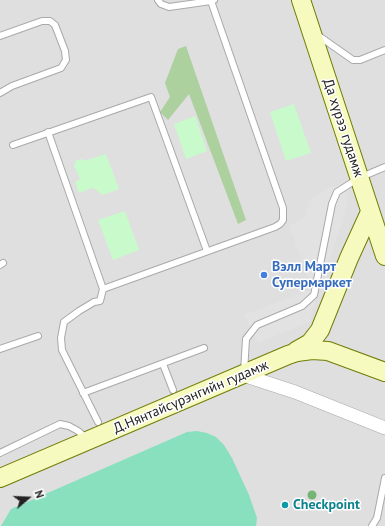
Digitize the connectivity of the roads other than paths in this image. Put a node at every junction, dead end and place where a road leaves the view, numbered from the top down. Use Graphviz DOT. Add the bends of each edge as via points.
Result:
graph roads {
  1 [pos="158,0"];
  2 [pos="212,0"];
  3 [pos="301,0"];
  4 [pos="311,31"];
  5 [pos="0,36"];
  6 [pos="385,50"];
  7 [pos="0,93"];
  8 [pos="48,132"];
  9 [pos="13,145"];
  10 [pos="385,168"];
  11 [pos="358,178"];
  12 [pos="370,212"];
  13 [pos="207,252"];
  14 [pos="385,256"];
  15 [pos="103,289"];
  16 [pos="38,336"];
  17 [pos="204,348"];
  18 [pos="0,349"];
  19 [pos="288,355"];
  20 [pos="163,364"];
  21 [pos="385,372"];
  22 [pos="243,375"];
  23 [pos="173,390"];
  24 [pos="83,393"];
  25 [pos="98,422"];
  26 [pos="385,428"];
  27 [pos="89,440"];
  28 [pos="0,452"];
  29 [pos="0,478"];
  30 [pos="385,478"];
  31 [pos="372,526"];
  1 -- 2 [label="lane" via="169,7"];
  2 -- 13 [label="lane" via="284,214 283,220 277,226"];
  3 -- 4 [label="main road, Да хүрээ гудамж"];
  4 -- 6 [label="lane" via="353,60 360,60"];
  4 -- 11 [label="main road, Да хүрээ гудамж"];
  5 -- 7 [label="lane" via="42,21 50,21 55,25 66,60 61,68"];
  8 -- 9 [label="lane"];
  8 -- 13 [label="lane" via="151,96"];
  8 -- 15 [label="lane"];
  10 -- 11 [label="lane"];
  11 -- 12 [label="main road, Да хүрээ гудамж"];
  11 -- 22 [label="lane" via="337,192 332,204 314,295 302,306 257,325 246,339"];
  12 -- 14 [label="main road, Да хүрээ гудамж"];
  12 -- 19 [label="main road" via="320,330 306,346"];
  13 -- 15 [label="lane"];
  15 -- 24 [label="lane" via="100,301 94,302 64,322 62,350"];
  16 -- 18 [label="lane"];
  17 -- 20 [label="lane"];
  19 -- 21 [label="main road, Д.Нянтайсүрэнгийн гудамж" via="312,350 328,351"];
  19 -- 22 [label="main road, Д.Нянтайсүрэнгийн гудамж"];
  20 -- 23 [label="lane"];
  20 -- 24 [label="lane"];
  22 -- 26 [label="street"];
  22 -- 27 [label="main road, Д.Нянтайсүрэнгийн гудамж"];
  24 -- 25 [label="lane"];
  27 -- 28 [label="lane" via="69,426 60,424"];
  27 -- 29 [label="main road, Д.Нянтайсүрэнгийн гудамж"];
  30 -- 31 [label="lane" via="377,518"];
}
